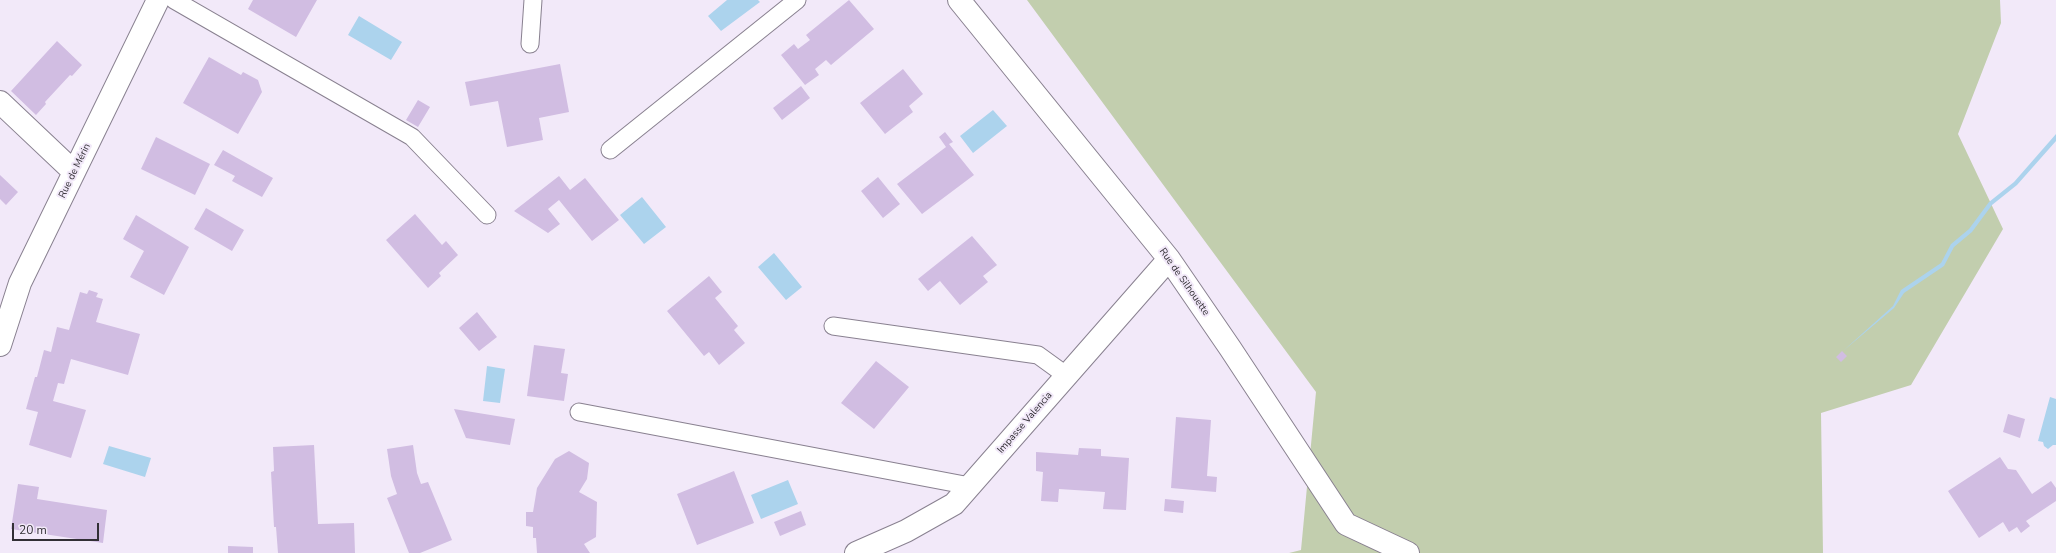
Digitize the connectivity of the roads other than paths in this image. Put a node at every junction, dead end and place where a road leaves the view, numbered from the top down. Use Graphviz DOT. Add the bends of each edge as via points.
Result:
graph roads {
  1 [pos="158,0"];
  2 [pos="174,0"];
  3 [pos="533,0"];
  4 [pos="797,0"];
  5 [pos="959,0"];
  6 [pos="530,44"];
  7 [pos="0,102"];
  8 [pos="610,150"];
  9 [pos="74,172"];
  10 [pos="487,215"];
  11 [pos="1169,259"];
  12 [pos="833,326"];
  13 [pos="0,345"];
  14 [pos="1067,376"];
  15 [pos="579,412"];
  16 [pos="970,486"];
  17 [pos="856,553"];
  18 [pos="1408,553"];
  1 -- 9 [label="street, Rue de Mérin"];
  2 -- 10 [label="lane" via="412,137"];
  3 -- 6 [label="lane"];
  4 -- 8 [label="lane"];
  5 -- 11 [label="street, Rue de Silhouette"];
  7 -- 9 [label="street"];
  9 -- 13 [label="street, Rue de Mérin" via="20,283"];
  11 -- 14 [label="street, Impasse Valencia"];
  11 -- 18 [label="street, Rue de Silhouette" via="1346,524"];
  12 -- 14 [label="lane" via="1038,355"];
  14 -- 16 [label="street, Impasse Valencia"];
  15 -- 16 [label="lane"];
  16 -- 17 [label="street, Impasse Valencia" via="954,504 906,531"];
}
